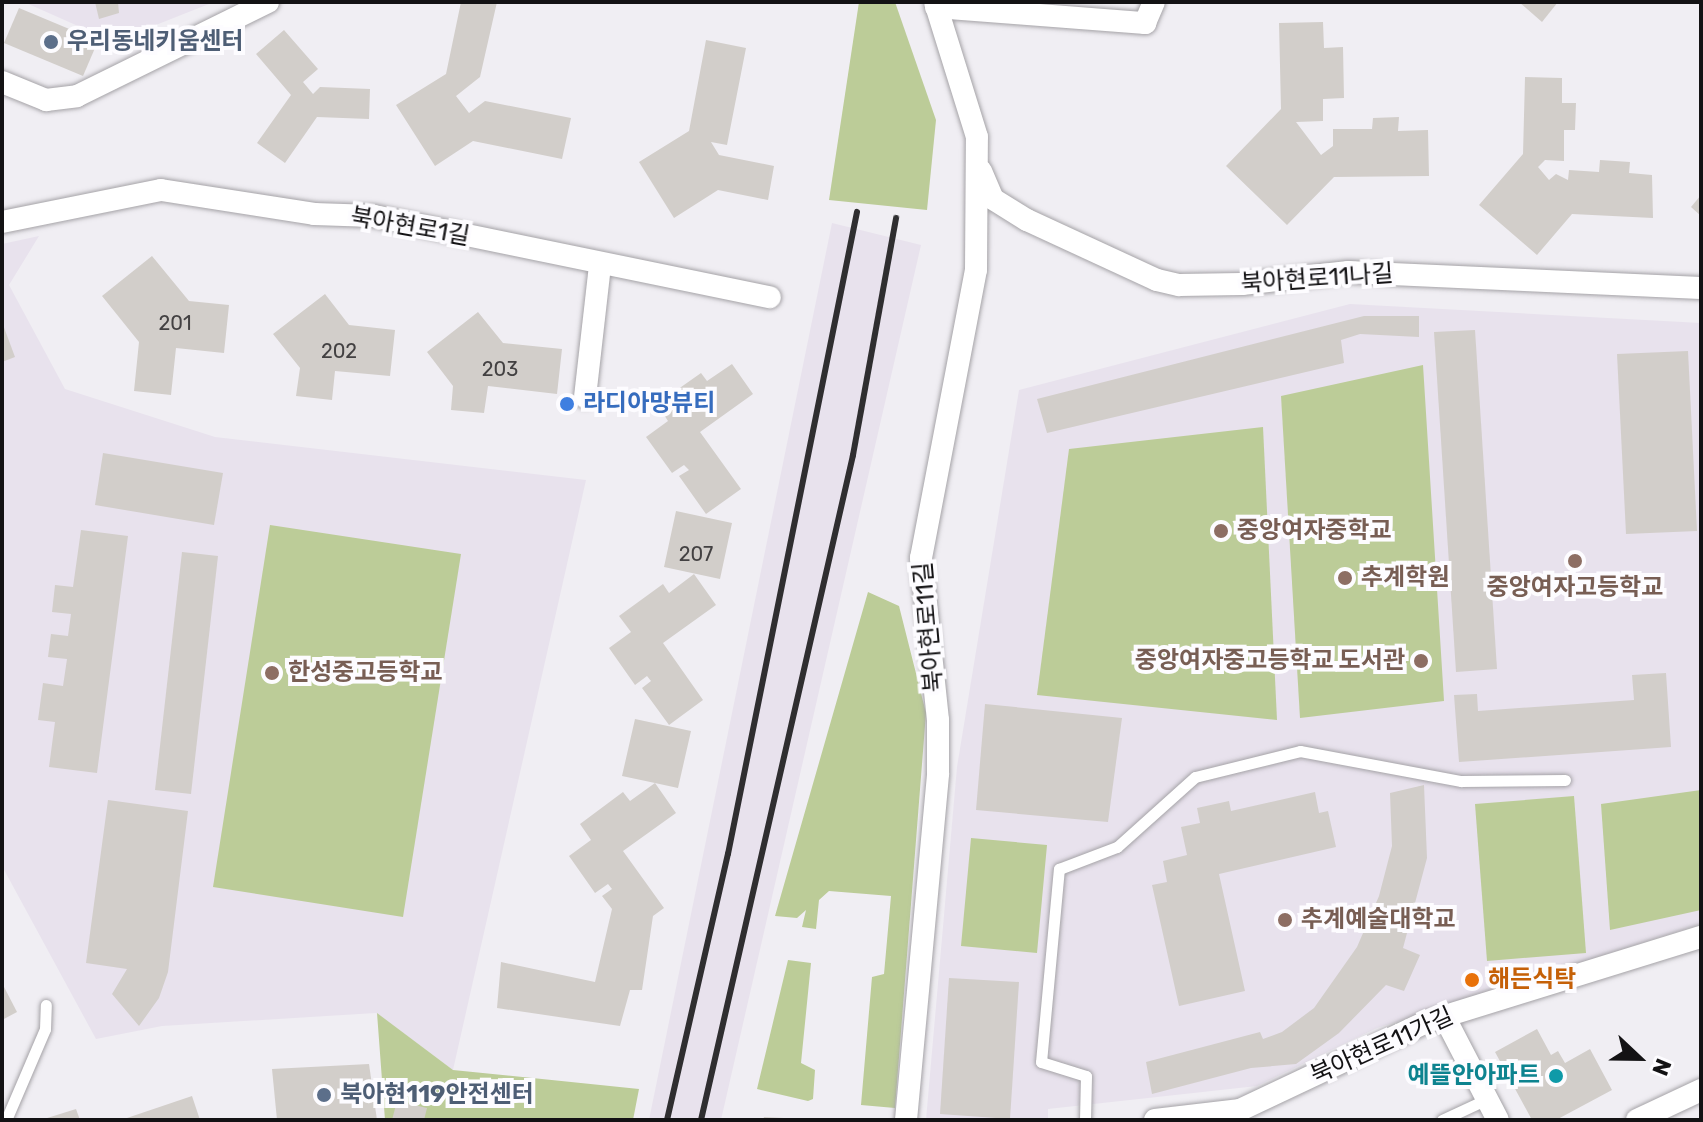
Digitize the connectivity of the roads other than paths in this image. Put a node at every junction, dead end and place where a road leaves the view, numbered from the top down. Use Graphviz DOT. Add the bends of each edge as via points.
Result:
graph roads {
  1 [pos="268,2"];
  2 [pos="1154,2"];
  3 [pos="936,4"];
  4 [pos="2,82"];
  5 [pos="976,162"];
  6 [pos="2,222"];
  7 [pos="600,265"];
  8 [pos="1701,288"];
  9 [pos="770,297"];
  10 [pos="585,397"];
  11 [pos="1565,780"];
  12 [pos="1701,937"];
  13 [pos="46,1005"];
  14 [pos="1444,1016"];
  15 [pos="1701,1090"];
  16 [pos="1487,1099"];
  17 [pos="1670,1113"];
  18 [pos="1240,1115"];
  19 [pos="6,1120"];
  20 [pos="906,1120"];
  21 [pos="1085,1120"];
  22 [pos="1155,1120"];
  23 [pos="1442,1120"];
  24 [pos="1498,1120"];
  25 [pos="1637,1120"];
  1 -- 4 [label="street" via="77,96 46,100"];
  2 -- 3 [label="street" via="1145,23"];
  3 -- 5 [label="street, 북아현로11길" via="977,137"];
  5 -- 8 [label="street, 북아현로11나길" via="993,199 1016,213 1157,280 1179,285 1348,272"];
  5 -- 20 [label="street, 북아현로11길" via="976,270 921,558 938,720 938,773"];
  6 -- 7 [label="street, 북아현로1길" via="161,190 314,214 374,216"];
  7 -- 9 [label="street, 북아현로1길"];
  7 -- 10 [label="street"];
  11 -- 21 [label="lane" via="1461,781 1300,751 1195,777 1117,847 1059,869 1041,1062 1086,1076"];
  12 -- 14 [label="street, 북아현로11가길"];
  13 -- 19 [label="lane" via="45,1029"];
  14 -- 16 [label="street"];
  14 -- 18 [label="street, 북아현로11가길"];
  15 -- 17 [label="street"];
  16 -- 23 [label="lane"];
  16 -- 24 [label="street"];
  17 -- 25 [label="street"];
  18 -- 22 [label="street, 북아현로11가길"];
}
